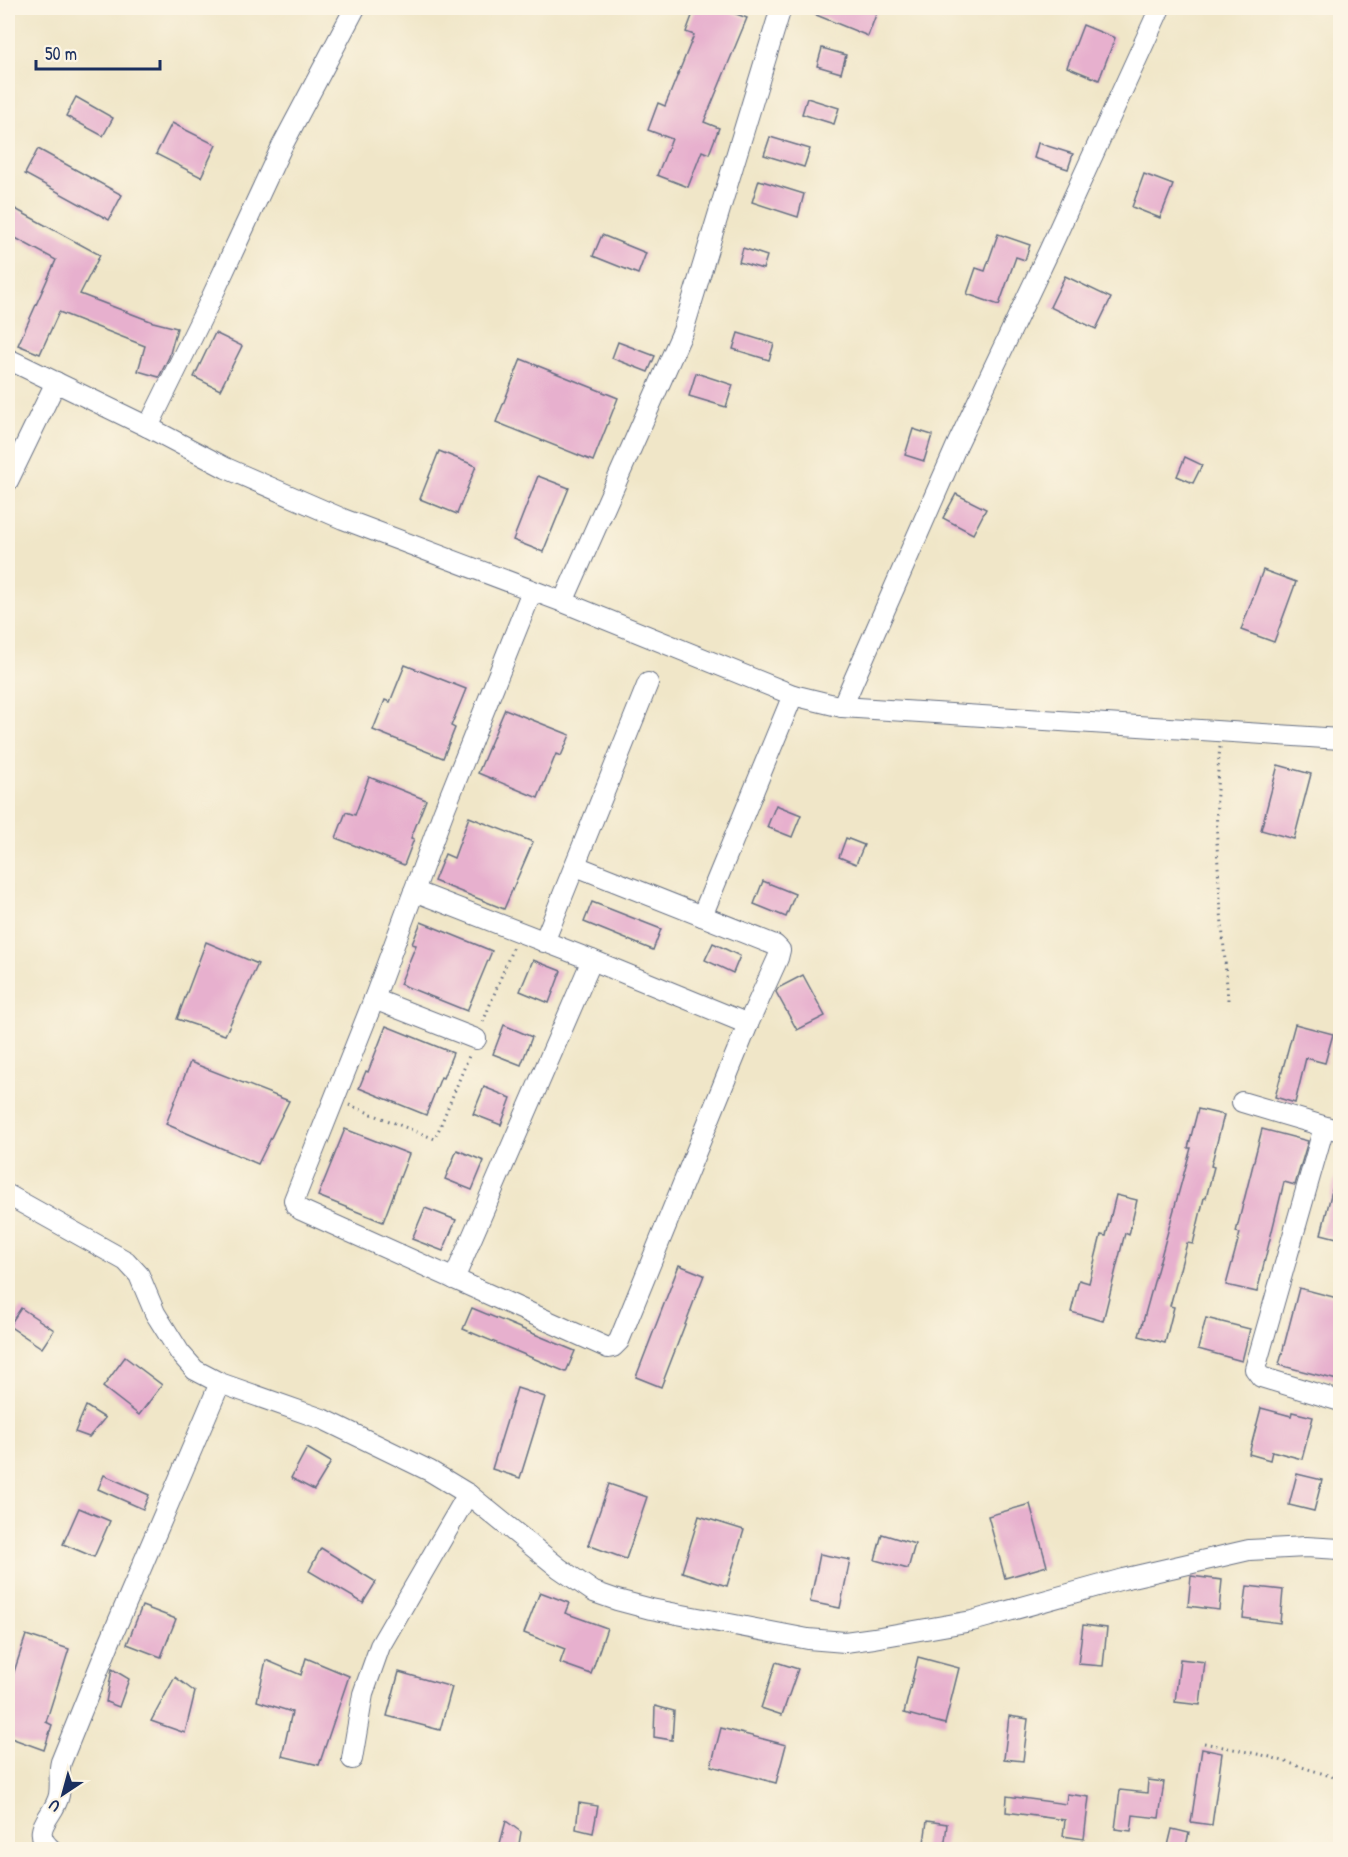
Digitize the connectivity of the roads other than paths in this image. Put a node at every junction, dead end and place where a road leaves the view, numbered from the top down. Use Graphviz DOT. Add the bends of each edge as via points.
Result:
graph roads {
  1 [pos="356,8"];
  2 [pos="781,8"];
  3 [pos="1160,8"];
  4 [pos="8,359"];
  5 [pos="56,382"];
  6 [pos="148,427"];
  7 [pos="8,480"];
  8 [pos="532,591"];
  9 [pos="564,602"];
  10 [pos="648,683"];
  11 [pos="793,695"];
  12 [pos="842,707"];
  13 [pos="1341,739"];
  14 [pos="576,866"];
  15 [pos="414,891"];
  16 [pos="702,916"];
  17 [pos="544,942"];
  18 [pos="592,960"];
  19 [pos="374,999"];
  20 [pos="748,1024"];
  21 [pos="476,1039"];
  22 [pos="1242,1102"];
  23 [pos="1333,1129"];
  24 [pos="8,1195"];
  25 [pos="454,1279"];
  26 [pos="220,1383"];
  27 [pos="1341,1401"];
  28 [pos="468,1494"];
  29 [pos="1341,1549"];
  30 [pos="352,1759"];
  31 [pos="52,1850"];
  1 -- 6 [label="street" via="282,146"];
  2 -- 9 [label="street" via="683,331"];
  3 -- 12 [label="street" via="957,445"];
  4 -- 5 [label="street"];
  5 -- 6 [label="street"];
  5 -- 7 [label="street"];
  6 -- 8 [label="street" via="226,468 343,519"];
  8 -- 9 [label="street"];
  8 -- 15 [label="street"];
  9 -- 11 [label="street"];
  10 -- 14 [label="street"];
  11 -- 12 [label="street"];
  11 -- 16 [label="street"];
  12 -- 13 [label="street"];
  14 -- 16 [label="street"];
  14 -- 17 [label="street"];
  15 -- 17 [label="street"];
  15 -- 19 [label="street"];
  16 -- 20 [label="street" via="780,950"];
  17 -- 18 [label="street"];
  18 -- 20 [label="street"];
  18 -- 25 [label="street"];
  19 -- 21 [label="street"];
  19 -- 25 [label="street" via="295,1197 296,1206"];
  20 -- 25 [label="street" via="616,1345 604,1347"];
  22 -- 23 [label="street"];
  23 -- 27 [label="street" via="1255,1369 1260,1377"];
  24 -- 26 [label="street" via="126,1261 139,1275 155,1313 180,1353 195,1370"];
  26 -- 28 [label="street" via="334,1424"];
  26 -- 31 [label="street" via="61,1762 59,1798 41,1832 42,1840"];
  28 -- 29 [label="street" via="594,1592 651,1609 833,1642 972,1621 1249,1550"];
  28 -- 30 [label="street" via="380,1646 363,1694"];
}
